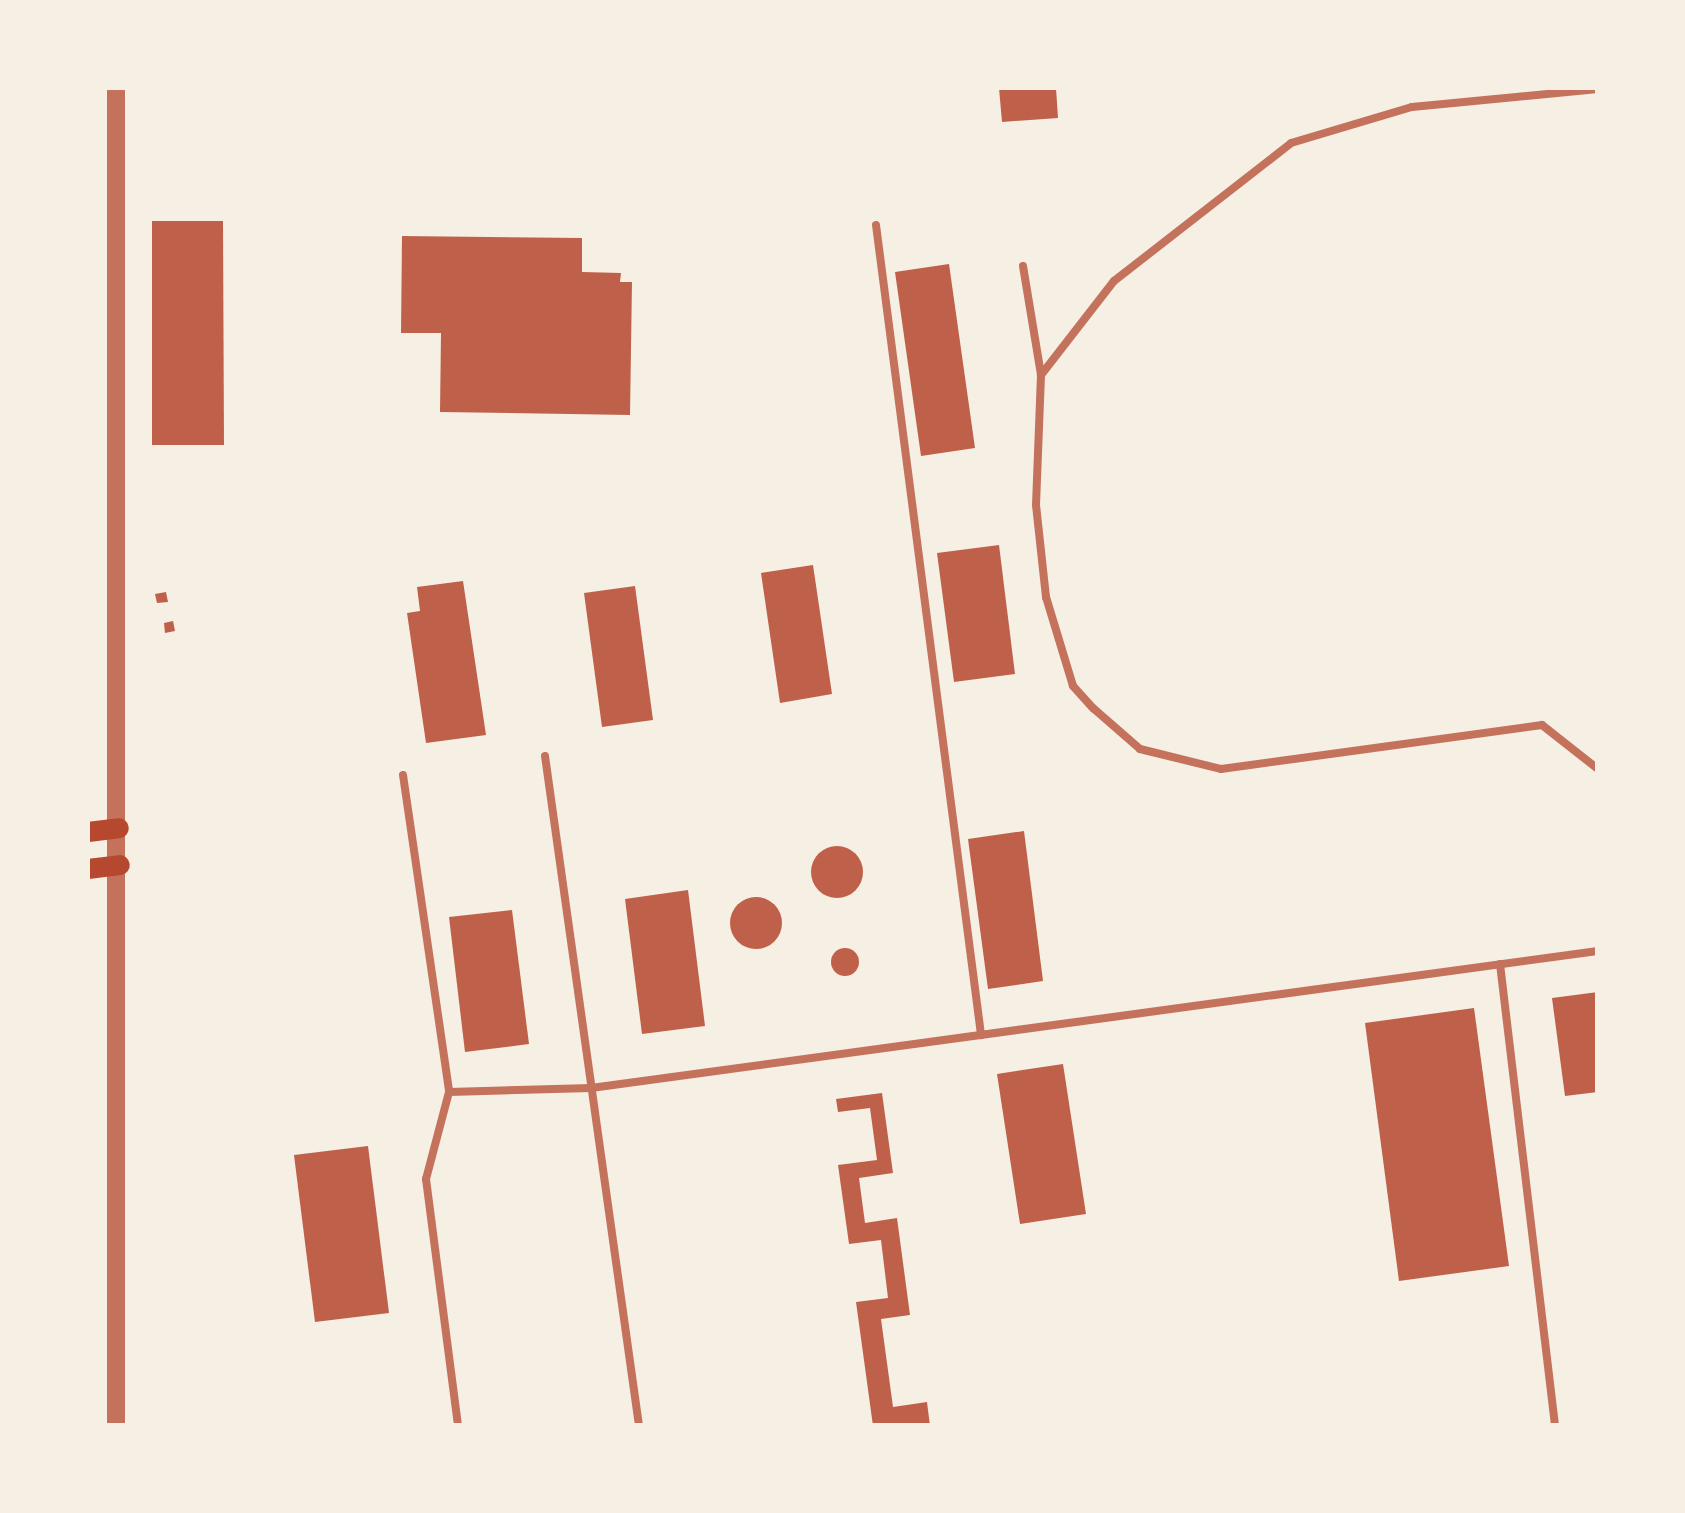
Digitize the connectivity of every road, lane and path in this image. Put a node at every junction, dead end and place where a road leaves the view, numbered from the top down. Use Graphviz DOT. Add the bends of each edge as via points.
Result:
graph roads {
  1 [pos="116,88"];
  2 [pos="1598,89"];
  3 [pos="876,226"];
  4 [pos="1022,266"];
  5 [pos="1040,376"];
  6 [pos="545,756"];
  7 [pos="1598,769"];
  8 [pos="403,774"];
  9 [pos="119,828"];
  10 [pos="88,832"];
  11 [pos="120,865"];
  12 [pos="88,870"];
  13 [pos="1598,951"];
  14 [pos="1500,964"];
  15 [pos="981,1035"];
  16 [pos="591,1088"];
  17 [pos="449,1092"];
  18 [pos="116,1426"];
  19 [pos="458,1426"];
  20 [pos="640,1426"];
  21 [pos="1555,1426"];
  1 -- 9 [label="street"];
  2 -- 5 [label="lane" via="1412,107 1292,142 1114,281"];
  3 -- 15 [label="lane"];
  4 -- 5 [label="lane"];
  5 -- 7 [label="lane" via="1036,506 1046,598 1073,686 1140,748 1221,769 1542,724"];
  6 -- 16 [label="lane"];
  8 -- 17 [label="lane"];
  9 -- 10 [label="main road"];
  9 -- 11 [label="street"];
  11 -- 12 [label="main road"];
  11 -- 18 [label="street"];
  13 -- 14 [label="lane"];
  14 -- 15 [label="lane"];
  14 -- 21 [label="lane"];
  15 -- 16 [label="lane"];
  16 -- 17 [label="lane"];
  16 -- 20 [label="lane"];
  17 -- 19 [label="lane" via="426,1180"];
}
